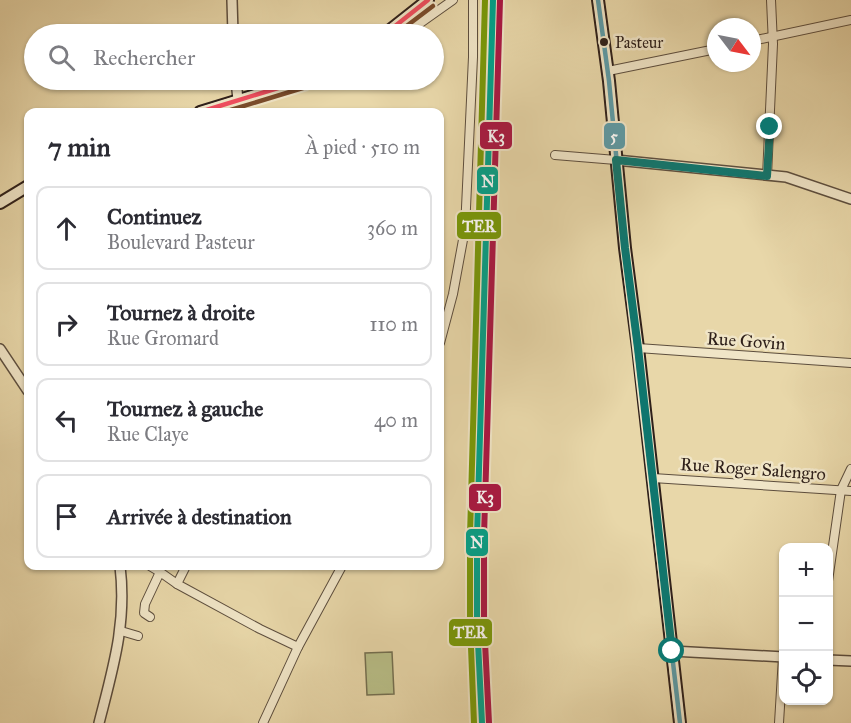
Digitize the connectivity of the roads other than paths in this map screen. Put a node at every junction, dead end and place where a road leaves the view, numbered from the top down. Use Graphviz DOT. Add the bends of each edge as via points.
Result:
graph roads {
  1 [pos="232,0"];
  2 [pos="419,0"];
  3 [pos="428,0"];
  4 [pos="453,0"];
  5 [pos="473,0"];
  6 [pos="600,0"];
  7 [pos="771,0"];
  8 [pos="412,13"];
  9 [pos="851,20"];
  10 [pos="233,24"];
  11 [pos="397,24"];
  12 [pos="419,24"];
  13 [pos="772,37"];
  14 [pos="761,39"];
  15 [pos="707,51"];
  16 [pos="608,71"];
  17 [pos="236,90"];
  18 [pos="270,90"];
  19 [pos="237,100"];
  20 [pos="212,108"];
  21 [pos="555,155"];
  22 [pos="616,160"];
  23 [pos="767,176"];
  24 [pos="24,188"];
  25 [pos="851,199"];
  26 [pos="0,203"];
  27 [pos="444,328"];
  28 [pos="638,348"];
  29 [pos="0,349"];
  30 [pos="851,363"];
  31 [pos="24,385"];
  32 [pos="851,469"];
  33 [pos="653,478"];
  34 [pos="841,490"];
  35 [pos="851,491"];
  36 [pos="833,546"];
  37 [pos="120,570"];
  38 [pos="157,570"];
  39 [pos="184,570"];
  40 [pos="340,570"];
  41 [pos="160,572"];
  42 [pos="177,584"];
  43 [pos="150,617"];
  44 [pos="121,631"];
  45 [pos="138,636"];
  46 [pos="298,647"];
  47 [pos="672,651"];
  48 [pos="779,657"];
  49 [pos="833,660"];
  50 [pos="851,661"];
  51 [pos="780,705"];
  52 [pos="99,723"];
  53 [pos="263,723"];
  54 [pos="680,723"];
  55 [pos="779,723"];
  1 -- 10 [label="street"];
  2 -- 8 [label="street"];
  3 -- 8 [label="main road"];
  4 -- 12 [label="street"];
  5 -- 27 [label="street" via="465,229"];
  6 -- 16 [label="main road"];
  7 -- 13 [label="street"];
  8 -- 11 [label="main road"];
  9 -- 13 [label="street"];
  13 -- 14 [label="street"];
  13 -- 23 [label="street"];
  15 -- 16 [label="street"];
  16 -- 22 [label="main road"];
  17 -- 19 [label="street"];
  18 -- 19 [label="main road"];
  19 -- 20 [label="main road"];
  21 -- 22 [label="street"];
  22 -- 23 [label="street"];
  22 -- 28 [label="main road"];
  23 -- 25 [label="street" via="786,177"];
  24 -- 26 [label="main road"];
  28 -- 30 [label="street, Rue Govin"];
  28 -- 33 [label="main road"];
  29 -- 31 [label="street"];
  32 -- 34 [label="street"];
  33 -- 34 [label="street, Rue Roger Salengro"];
  33 -- 47 [label="main road"];
  34 -- 35 [label="street, Rue Roger Salengro"];
  34 -- 36 [label="street"];
  37 -- 44 [label="street"];
  38 -- 41 [label="street"];
  39 -- 42 [label="street"];
  40 -- 46 [label="street"];
  41 -- 42 [label="street"];
  41 -- 43 [label="street" via="145,604 144,613"];
  42 -- 46 [label="street"];
  44 -- 45 [label="street"];
  44 -- 52 [label="street"];
  46 -- 53 [label="street"];
  47 -- 48 [label="street"];
  47 -- 54 [label="main road"];
  49 -- 50 [label="street"];
  51 -- 55 [label="street"];
}
